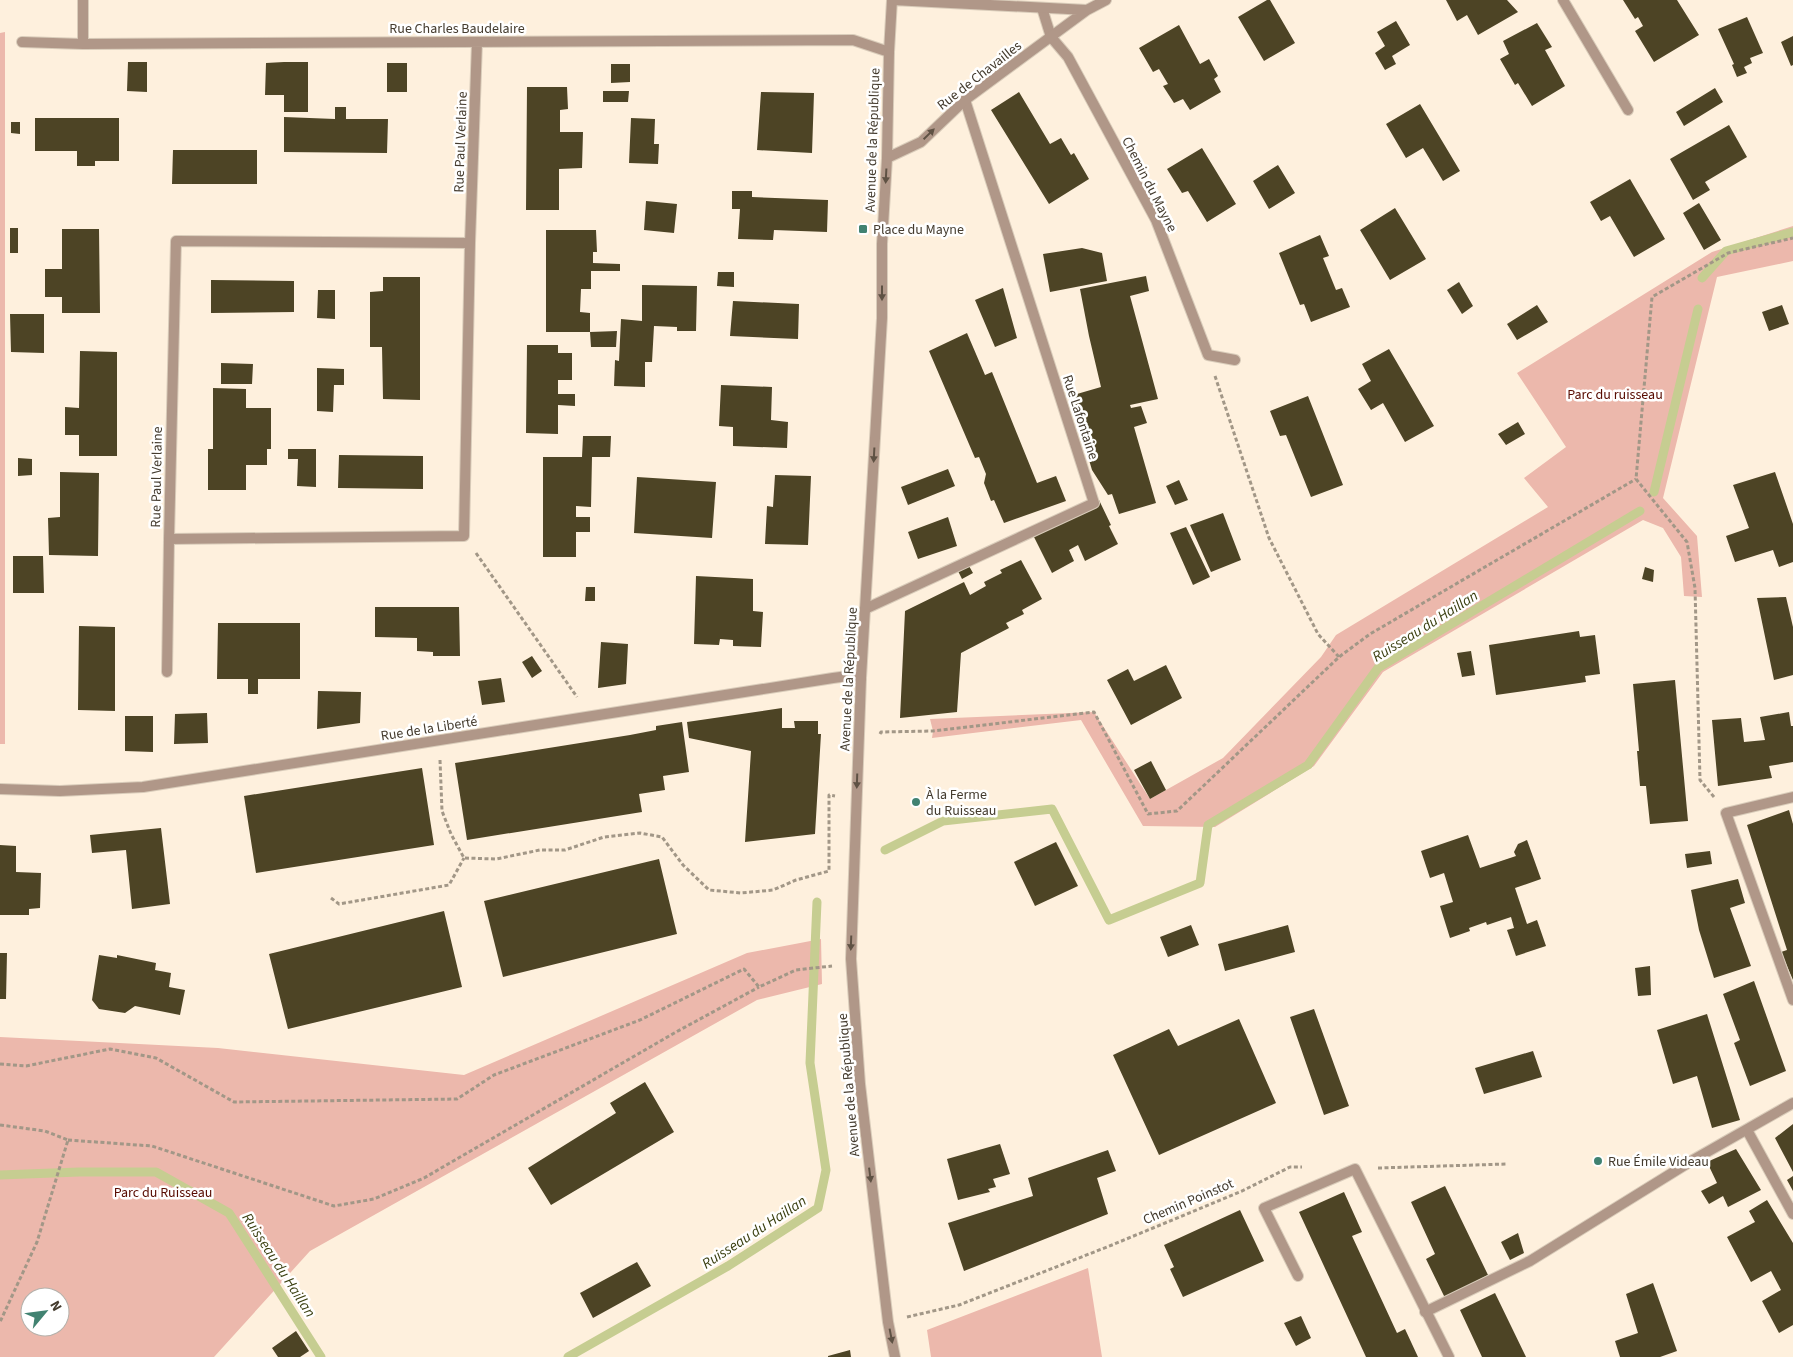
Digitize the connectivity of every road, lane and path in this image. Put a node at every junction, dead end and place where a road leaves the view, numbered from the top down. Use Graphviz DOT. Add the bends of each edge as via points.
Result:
graph roads {
  1 [pos="83,0"];
  2 [pos="893,0"];
  3 [pos="1106,0"];
  4 [pos="1563,0"];
  5 [pos="1042,8"];
  6 [pos="1087,10"];
  7 [pos="1052,37"];
  8 [pos="22,42"];
  9 [pos="477,42"];
  10 [pos="84,44"];
  11 [pos="889,52"];
  12 [pos="965,100"];
  13 [pos="1628,110"];
  14 [pos="887,158"];
  15 [pos="1793,238"];
  16 [pos="470,243"];
  17 [pos="1208,355"];
  18 [pos="1235,360"];
  19 [pos="1636,479"];
  20 [pos="464,536"];
  21 [pos="169,539"];
  22 [pos="865,609"];
  23 [pos="1339,657"];
  24 [pos="167,672"];
  25 [pos="860,678"];
  26 [pos="590,716"];
  27 [pos="879,738"];
  28 [pos="439,740"];
  29 [pos="0,790"];
  30 [pos="1793,797"];
  31 [pos="856,800"];
  32 [pos="1726,814"];
  33 [pos="464,858"];
  34 [pos="331,898"];
  35 [pos="823,967"];
  36 [pos="759,987"];
  37 [pos="1793,1000"];
  38 [pos="0,1064"];
  39 [pos="1793,1103"];
  40 [pos="0,1125"];
  41 [pos="1747,1130"];
  42 [pos="68,1140"];
  43 [pos="1507,1164"];
  44 [pos="1308,1168"];
  45 [pos="1355,1169"];
  46 [pos="1793,1214"];
  47 [pos="1298,1276"];
  48 [pos="1425,1312"];
  49 [pos="0,1322"];
  50 [pos="888,1322"];
  51 [pos="895,1357"];
  52 [pos="1449,1357"];
  1 -- 10 [label="street"];
  2 -- 5 [label="street"];
  2 -- 11 [label="street, Avenue de la République"];
  3 -- 6 [label="street, Rue de Chavailles"];
  4 -- 13 [label="street"];
  5 -- 6 [label="street"];
  5 -- 7 [label="street, Chemin du Mayne"];
  6 -- 7 [label="street, Rue de Chavailles"];
  7 -- 12 [label="street, Rue de Chavailles"];
  7 -- 17 [label="street, Chemin du Mayne" via="1068,57 1156,220"];
  8 -- 10 [label="street, Rue Charles Baudelaire"];
  9 -- 10 [label="street, Rue Charles Baudelaire"];
  9 -- 11 [label="street, Rue Charles Baudelaire" via="853,40"];
  9 -- 16 [label="street, Rue Paul Verlaine"];
  11 -- 14 [label="street, Avenue de la République"];
  14 -- 12 [label="street, Rue de Chavailles, one-way" via="921,142"];
  12 -- 22 [label="street, Rue Lafontaine" via="1094,503"];
  14 -- 22 [label="street, Avenue de la République, one-way" via="882,318"];
  15 -- 19 [label="path" via="1728,253 1652,297"];
  16 -- 20 [label="street, Rue Paul Verlaine"];
  16 -- 21 [label="street, Rue Paul Verlaine" via="176,241"];
  17 -- 18 [label="street"];
  17 -- 23 [label="path" via="1269,538 1318,634"];
  19 -- 23 [label="path" via="1370,634"];
  19 -- 32 [label="path" via="1687,542 1695,588 1700,780"];
  20 -- 21 [label="street, Rue Paul Verlaine"];
  20 -- 26 [label="path"];
  21 -- 24 [label="street"];
  22 -- 25 [label="street, Avenue de la République"];
  23 -- 27 [label="path" via="1177,811 1148,814 1094,712 933,731 881,732"];
  25 -- 26 [label="street, Rue de la Liberté" via="833,678"];
  25 -- 31 [label="street, Avenue de la République, one-way"];
  26 -- 28 [label="street, Rue de la Liberté"];
  28 -- 29 [label="street, Rue de la Liberté" via="143,787"];
  28 -- 33 [label="path" via="442,811"];
  30 -- 32 [label="street"];
  31 -- 33 [label="path" via="829,795 829,871 773,890 741,893 709,890 683,865 662,837 640,833 604,838 565,850 540,850 496,859"];
  31 -- 50 [label="street, Avenue de la République, one-way" via="851,959 860,1084"];
  32 -- 37 [label="street"];
  33 -- 34 [label="path" via="448,885 338,904"];
  35 -- 36 [label="path" via="796,970"];
  36 -- 38 [label="path" via="744,969 640,1020 494,1075 456,1099 234,1102 156,1058 110,1050 26,1066"];
  36 -- 42 [label="path" via="424,1178 374,1199 334,1206 152,1146"];
  39 -- 41 [label="street"];
  40 -- 42 [label="path" via="45,1131"];
  41 -- 46 [label="street"];
  41 -- 48 [label="street" via="1530,1261"];
  42 -- 49 [label="path" via="37,1242"];
  43 -- 45 [label="path"];
  44 -- 50 [label="path, Chemin Poinstot" via="1290,1167 1242,1191 959,1305"];
  45 -- 47 [label="street" via="1264,1208"];
  45 -- 48 [label="street"];
  48 -- 52 [label="street"];
  50 -- 51 [label="street, Avenue de la République, one-way"];
}
